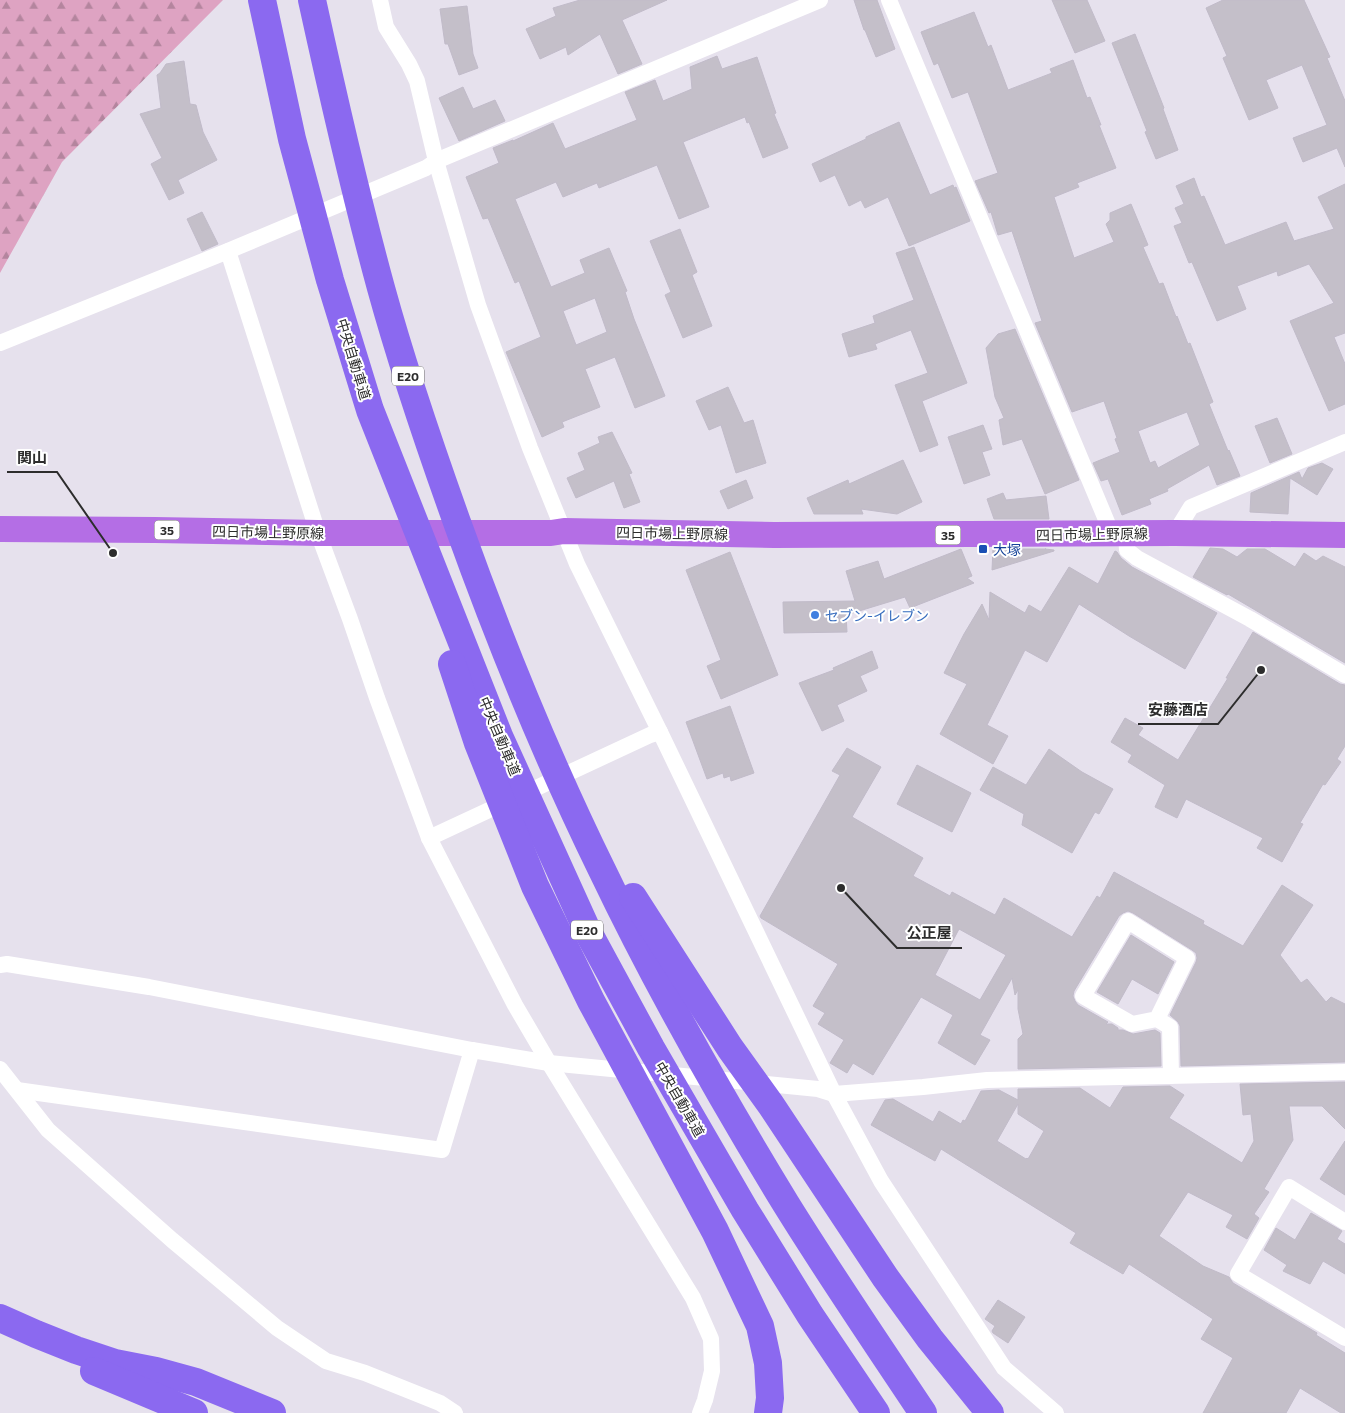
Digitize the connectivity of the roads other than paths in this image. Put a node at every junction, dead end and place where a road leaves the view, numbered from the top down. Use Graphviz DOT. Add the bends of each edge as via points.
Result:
graph roads {
  1 [pos="262,0"];
  2 [pos="312,0"];
  3 [pos="380,0"];
  4 [pos="820,0"];
  5 [pos="889,0"];
  6 [pos="431,165"];
  7 [pos="228,251"];
  8 [pos="0,343"];
  9 [pos="370,410"];
  10 [pos="1345,442"];
  11 [pos="0,528"];
  12 [pos="557,532"];
  13 [pos="326,533"];
  14 [pos="1175,533"];
  15 [pos="1119,534"];
  16 [pos="1345,535"];
  17 [pos="1345,675"];
  18 [pos="655,733"];
  19 [pos="543,740"];
  20 [pos="429,838"];
  21 [pos="0,965"];
  22 [pos="1157,1019"];
  23 [pos="472,1050"];
  24 [pos="549,1064"];
  25 [pos="0,1069"];
  26 [pos="1345,1072"];
  27 [pos="1172,1076"];
  28 [pos="16,1090"];
  29 [pos="826,1091"];
  30 [pos="1345,1222"];
  31 [pos="0,1318"];
  32 [pos="0,1329"];
  33 [pos="1345,1338"];
  34 [pos="194,1413"];
  35 [pos="272,1413"];
  36 [pos="455,1413"];
  37 [pos="700,1413"];
  38 [pos="768,1413"];
  39 [pos="876,1413"];
  40 [pos="923,1413"];
  41 [pos="990,1413"];
  42 [pos="1056,1413"];
  1 -- 9 [label="highway, 中央自動車道 / E20" via="292,139"];
  2 -- 19 [label="highway, E20" via="379,282 429,447 488,608"];
  3 -- 6 [label="street" via="386,27 418,81"];
  4 -- 6 [label="street"];
  5 -- 15 [label="street"];
  6 -- 7 [label="street"];
  6 -- 12 [label="street"];
  7 -- 8 [label="street"];
  7 -- 13 [label="street"];
  9 -- 38 [label="highway" via="478,743 535,886 591,1002 716,1231 760,1326 768,1363"];
  9 -- 39 [label="highway, 中央自動車道 / E20" via="499,736 588,932 745,1210"];
  10 -- 14 [label="street" via="1191,507"];
  11 -- 13 [label="main road, 四日市場上野原線 / 35"];
  12 -- 13 [label="main road, 四日市場上野原線 / 35"];
  12 -- 15 [label="main road, 四日市場上野原線 / 35"];
  12 -- 18 [label="street" via="577,564"];
  13 -- 20 [label="street" via="380,707"];
  14 -- 15 [label="main road, 四日市場上野原線 / 35"];
  14 -- 16 [label="main road, 四日市場上野原線 / 35"];
  15 -- 17 [label="street" via="1127,550 1137,558"];
  18 -- 20 [label="street"];
  18 -- 29 [label="street"];
  19 -- 40 [label="highway, E20" via="602,870 725,1102 787,1206"];
  19 -- 41 [label="highway" via="636,901 730,1048 930,1339"];
  20 -- 24 [label="street"];
  21 -- 23 [label="street" via="149,987"];
  22 -- 22 [label="street" via="1132,1024 1083,996 1128,921 1187,958"];
  22 -- 27 [label="street" via="1170,1027"];
  23 -- 24 [label="street"];
  23 -- 28 [label="street" via="442,1150"];
  24 -- 29 [label="street"];
  24 -- 37 [label="street" via="693,1298 711,1339 712,1371"];
  25 -- 28 [label="street"];
  26 -- 27 [label="street"];
  27 -- 29 [label="street" via="987,1080 922,1087"];
  28 -- 36 [label="street" via="48,1130 277,1328 326,1361 440,1402"];
  29 -- 42 [label="street" via="1004,1368"];
  30 -- 33 [label="street" via="1289,1187 1238,1274"];
  31 -- 35 [label="highway" via="76,1350 115,1363 196,1382"];
  32 -- 34 [label="highway"];
}
